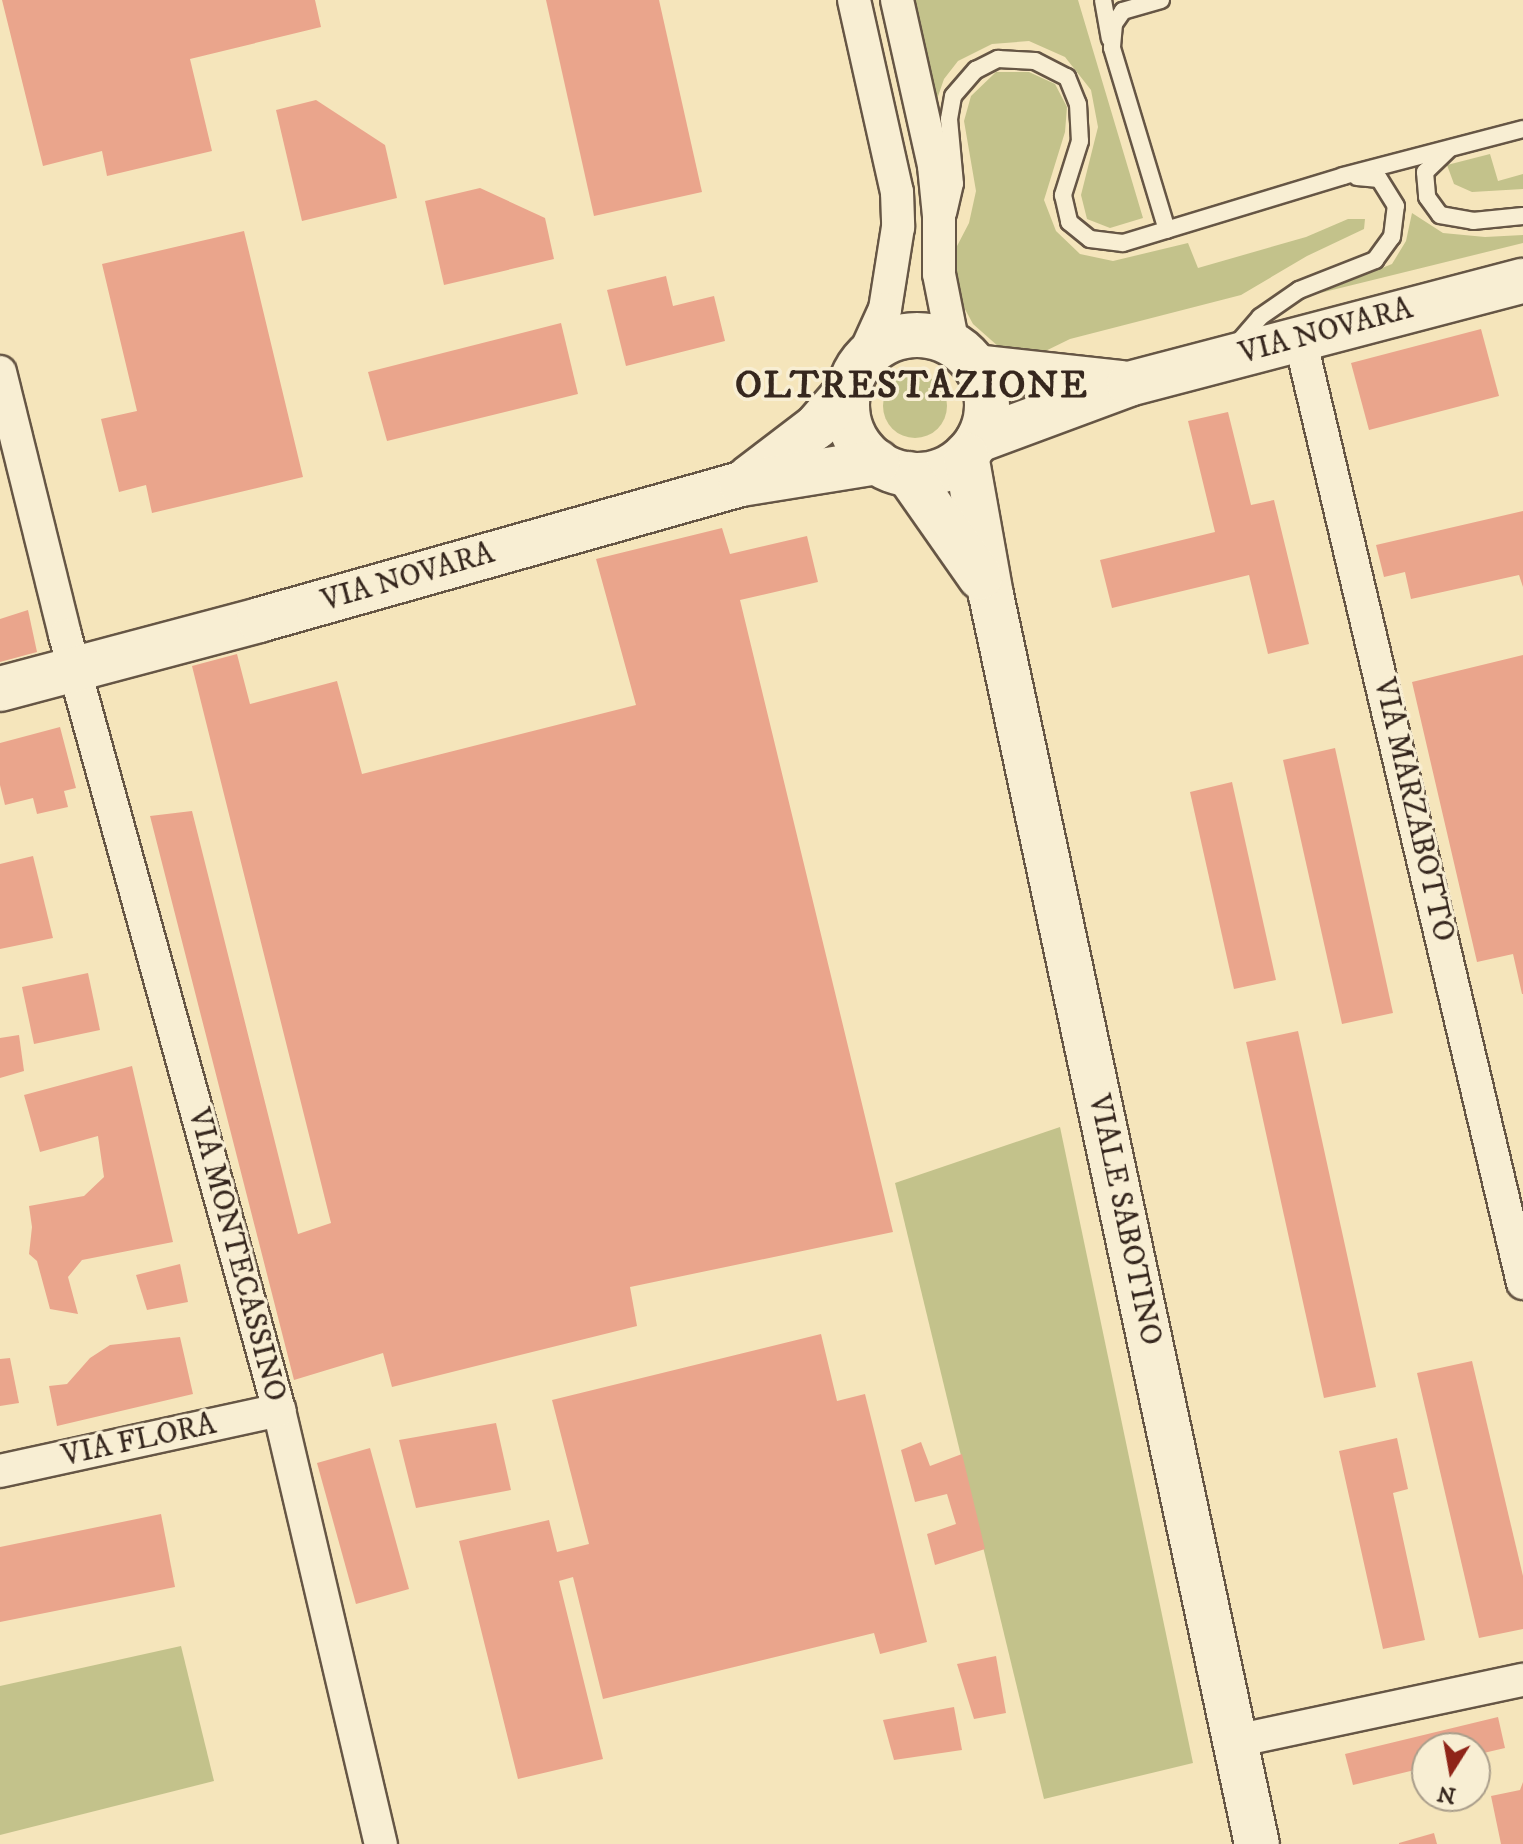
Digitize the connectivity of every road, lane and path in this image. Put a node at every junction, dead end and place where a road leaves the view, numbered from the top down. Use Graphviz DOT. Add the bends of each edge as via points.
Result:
graph roads {
  1 [pos="854,0"];
  2 [pos="897,0"];
  3 [pos="1103,0"];
  4 [pos="1161,0"];
  5 [pos="1123,11"];
  6 [pos="1112,48"];
  7 [pos="1523,129"];
  8 [pos="1448,149"];
  9 [pos="1343,176"];
  10 [pos="1523,216"];
  11 [pos="1167,230"];
  12 [pos="938,251"];
  13 [pos="1523,281"];
  14 [pos="1300,339"];
  15 [pos="965,356"];
  16 [pos="1223,359"];
  17 [pos="0,372"];
  18 [pos="854,378"];
  19 [pos="1129,384"];
  20 [pos="972,448"];
  21 [pos="893,468"];
  22 [pos="741,484"];
  23 [pos="991,595"];
  24 [pos="75,669"];
  25 [pos="0,689"];
  26 [pos="1523,1283"];
  27 [pos="279,1410"];
  28 [pos="0,1471"];
  29 [pos="1523,1680"];
  30 [pos="1235,1741"];
  31 [pos="381,1844"];
  32 [pos="1257,1844"];
  1 -- 18 [label="street" via="897,192 898,227 885,309"];
  2 -- 12 [label="street" via="934,166"];
  3 -- 5 [label="lane" via="1108,9"];
  3 -- 6 [label="lane"];
  4 -- 5 [label="lane"];
  5 -- 6 [label="lane" via="1114,24"];
  6 -- 11 [label="lane"];
  7 -- 8 [label="lane"];
  8 -- 9 [label="lane"];
  8 -- 10 [label="lane" via="1425,172 1427,197 1440,215 1473,221"];
  9 -- 11 [label="lane"];
  9 -- 16 [label="lane" via="1379,179 1396,206 1392,237 1375,260 1299,290 1260,317"];
  11 -- 12 [label="lane" via="1123,243 1090,239 1069,222 1063,195 1080,141 1078,104 1067,77 1035,61 998,59 976,70 953,96 949,119 955,184"];
  12 -- 15 [label="street" via="939,274"];
  13 -- 14 [label="street, VIA NOVARA"];
  14 -- 16 [label="street, VIA NOVARA"];
  14 -- 26 [label="street, VIA MARZABOTTO"];
  15 -- 18 [label="street" via="934,337 912,335 873,350"];
  15 -- 19 [label="street, VIA NOVARA"];
  15 -- 20 [label="street" via="987,403"];
  16 -- 19 [label="street, VIA NOVARA"];
  17 -- 24 [label="street, VIA MONTECASSINO"];
  18 -- 21 [label="street" via="847,410 852,430 862,448"];
  18 -- 22 [label="street, VIA NOVARA" via="816,427"];
  19 -- 20 [label="street, VIA NOVARA"];
  20 -- 21 [label="street" via="949,468 929,474"];
  20 -- 23 [label="street, VIALE SABOTINO"];
  21 -- 22 [label="street, VIA NOVARA"];
  21 -- 23 [label="street, VIALE SABOTINO"];
  22 -- 24 [label="street, VIA NOVARA"];
  23 -- 30 [label="street, VIALE SABOTINO"];
  24 -- 25 [label="street, VIA NOVARA"];
  24 -- 27 [label="street, VIA MONTECASSINO"];
  27 -- 28 [label="street, VIA FLORA"];
  27 -- 31 [label="street, VIA MONTECASSINO"];
  29 -- 30 [label="street"];
  30 -- 32 [label="street, VIALE SABOTINO"];
}
